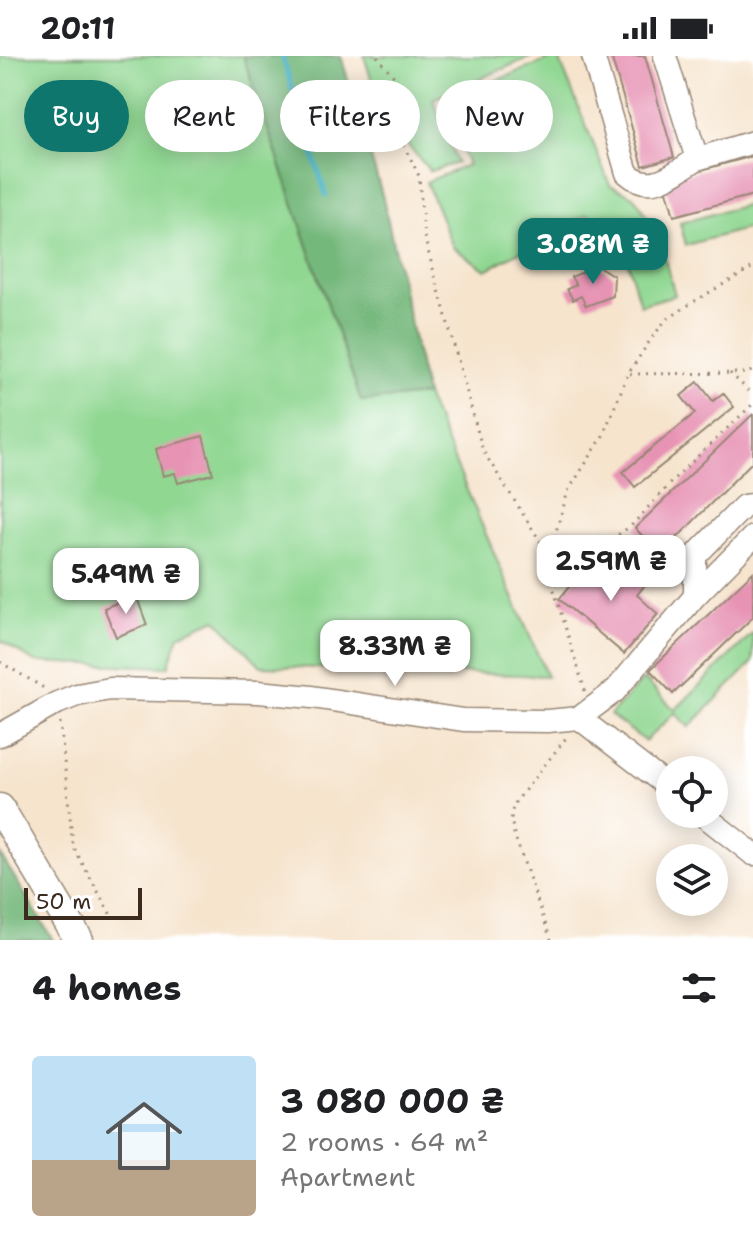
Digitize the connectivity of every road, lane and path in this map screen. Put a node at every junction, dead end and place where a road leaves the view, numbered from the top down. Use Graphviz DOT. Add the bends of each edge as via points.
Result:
graph roads {
  1 [pos="377,56"];
  2 [pos="593,56"];
  3 [pos="665,56"];
  4 [pos="753,142"];
  5 [pos="697,159"];
  6 [pos="753,267"];
  7 [pos="753,370"];
  8 [pos="730,373"];
  9 [pos="628,374"];
  10 [pos="753,395"];
  11 [pos="753,404"];
  12 [pos="753,505"];
  13 [pos="753,537"];
  14 [pos="549,555"];
  15 [pos="552,584"];
  16 [pos="695,596"];
  17 [pos="0,662"];
  18 [pos="57,703"];
  19 [pos="584,715"];
  20 [pos="0,735"];
  21 [pos="656,776"];
  22 [pos="0,808"];
  23 [pos="720,828"];
  24 [pos="753,854"];
  25 [pos="113,919"];
  26 [pos="79,940"];
  27 [pos="551,940"];
  1 -- 14 [label="path" via="396,79 404,145 419,176 424,236 483,451"];
  2 -- 5 [label="street" via="627,173 649,184"];
  3 -- 5 [label="street"];
  4 -- 5 [label="street"];
  6 -- 9 [label="path" via="665,321"];
  7 -- 8 [label="path"];
  8 -- 9 [label="path"];
  8 -- 10 [label="path"];
  9 -- 14 [label="path" via="602,438 568,491"];
  11 -- 15 [label="path" via="631,526"];
  12 -- 16 [label="street" via="744,506 695,556"];
  13 -- 16 [label="street"];
  14 -- 15 [label="path"];
  15 -- 19 [label="path"];
  16 -- 19 [label="street" via="641,663"];
  17 -- 18 [label="path" via="39,684"];
  18 -- 19 [label="street" via="110,689 213,690 312,697 463,720 524,722"];
  18 -- 20 [label="street"];
  18 -- 25 [label="path" via="70,837"];
  19 -- 21 [label="street"];
  19 -- 27 [label="path" via="514,804 511,815"];
  22 -- 26 [label="main road"];
  23 -- 24 [label="street"];
}
